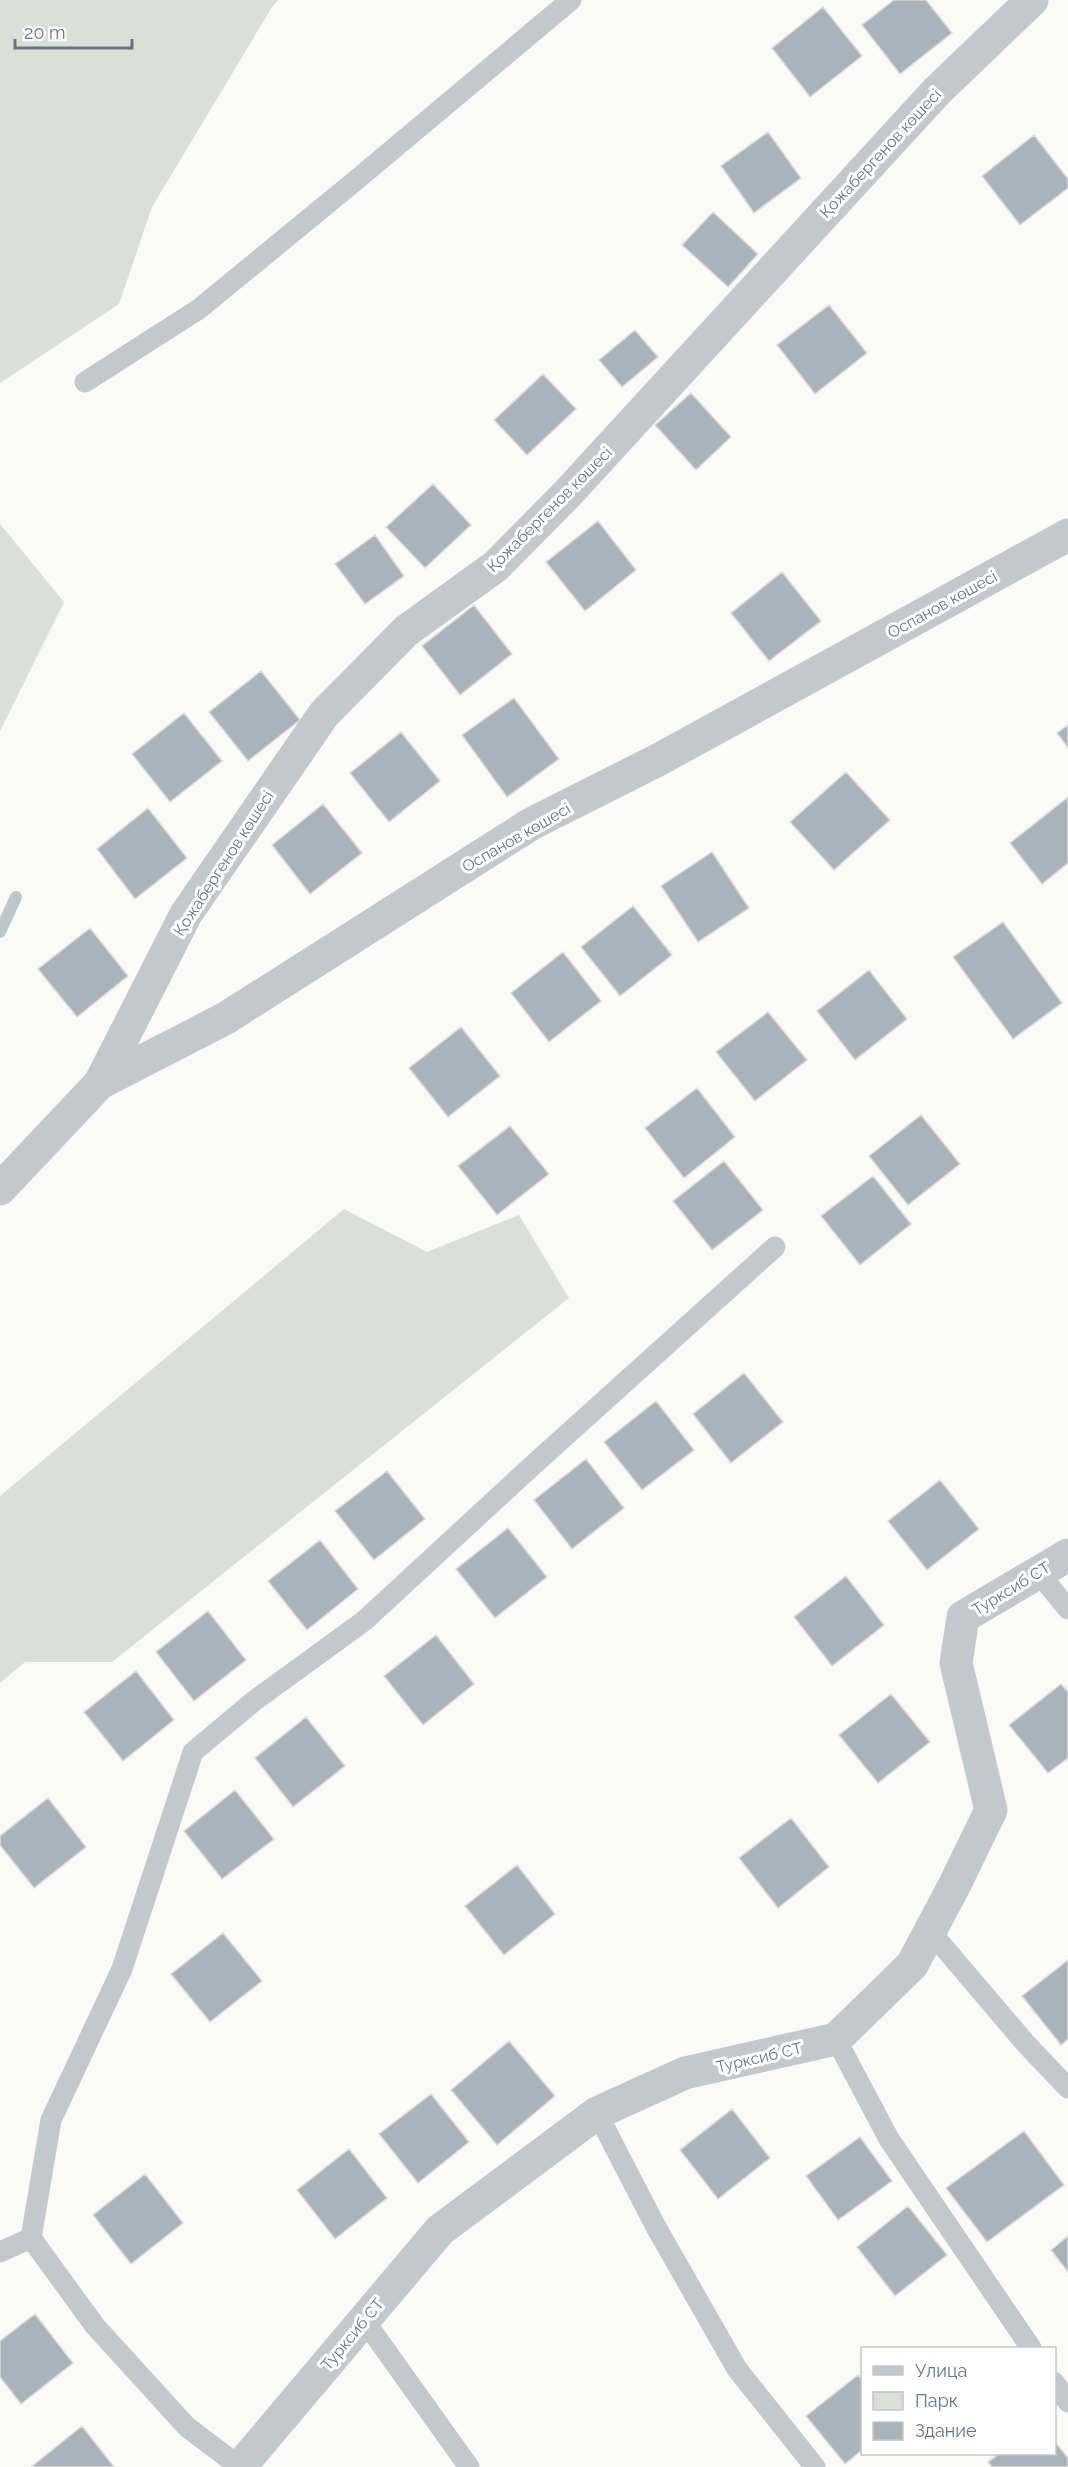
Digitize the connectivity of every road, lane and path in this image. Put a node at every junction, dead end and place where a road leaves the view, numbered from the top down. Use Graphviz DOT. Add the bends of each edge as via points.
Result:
graph roads {
  1 [pos="572,0"];
  2 [pos="1032,0"];
  3 [pos="85,382"];
  4 [pos="1068,535"];
  5 [pos="100,1083"];
  6 [pos="0,1190"];
  7 [pos="775,1246"];
  8 [pos="1068,1555"];
  9 [pos="1037,1571"];
  10 [pos="1068,1609"];
  11 [pos="930,1931"];
  12 [pos="836,2039"];
  13 [pos="1068,2088"];
  14 [pos="597,2113"];
  15 [pos="31,2238"];
  16 [pos="0,2252"];
  17 [pos="364,2320"];
  18 [pos="1030,2347"];
  19 [pos="1056,2385"];
  20 [pos="1068,2402"];
  21 [pos="240,2467"];
  22 [pos="469,2467"];
  23 [pos="815,2467"];
  1 -- 3 [label="lane" via="199,309"];
  2 -- 5 [label="street, Қожабергенов көшесі" via="937,91 496,566 406,630 324,714 186,914"];
  4 -- 5 [label="street, Оспанов көшесі" via="658,760 531,824 226,1018"];
  5 -- 6 [label="street, Оспанов көшесі"];
  7 -- 15 [label="lane" via="364,1621 254,1701 193,1752 122,1969 51,2120"];
  8 -- 9 [label="street, Турксиб СТ"];
  9 -- 10 [label="lane"];
  9 -- 11 [label="street, Турксиб СТ" via="963,1617 956,1663 991,1810"];
  11 -- 12 [label="street, Турксиб СТ" via="912,1965"];
  11 -- 13 [label="lane"];
  12 -- 14 [label="street, Турксиб СТ" via="685,2073"];
  12 -- 18 [label="lane" via="889,2139"];
  14 -- 17 [label="street, Турксиб СТ" via="440,2230"];
  14 -- 23 [label="lane" via="737,2369"];
  15 -- 16 [label="lane"];
  15 -- 21 [label="lane" via="103,2335 187,2427"];
  17 -- 21 [label="street, Турксиб СТ"];
  17 -- 22 [label="lane"];
  19 -- 20 [label="lane"];
}
